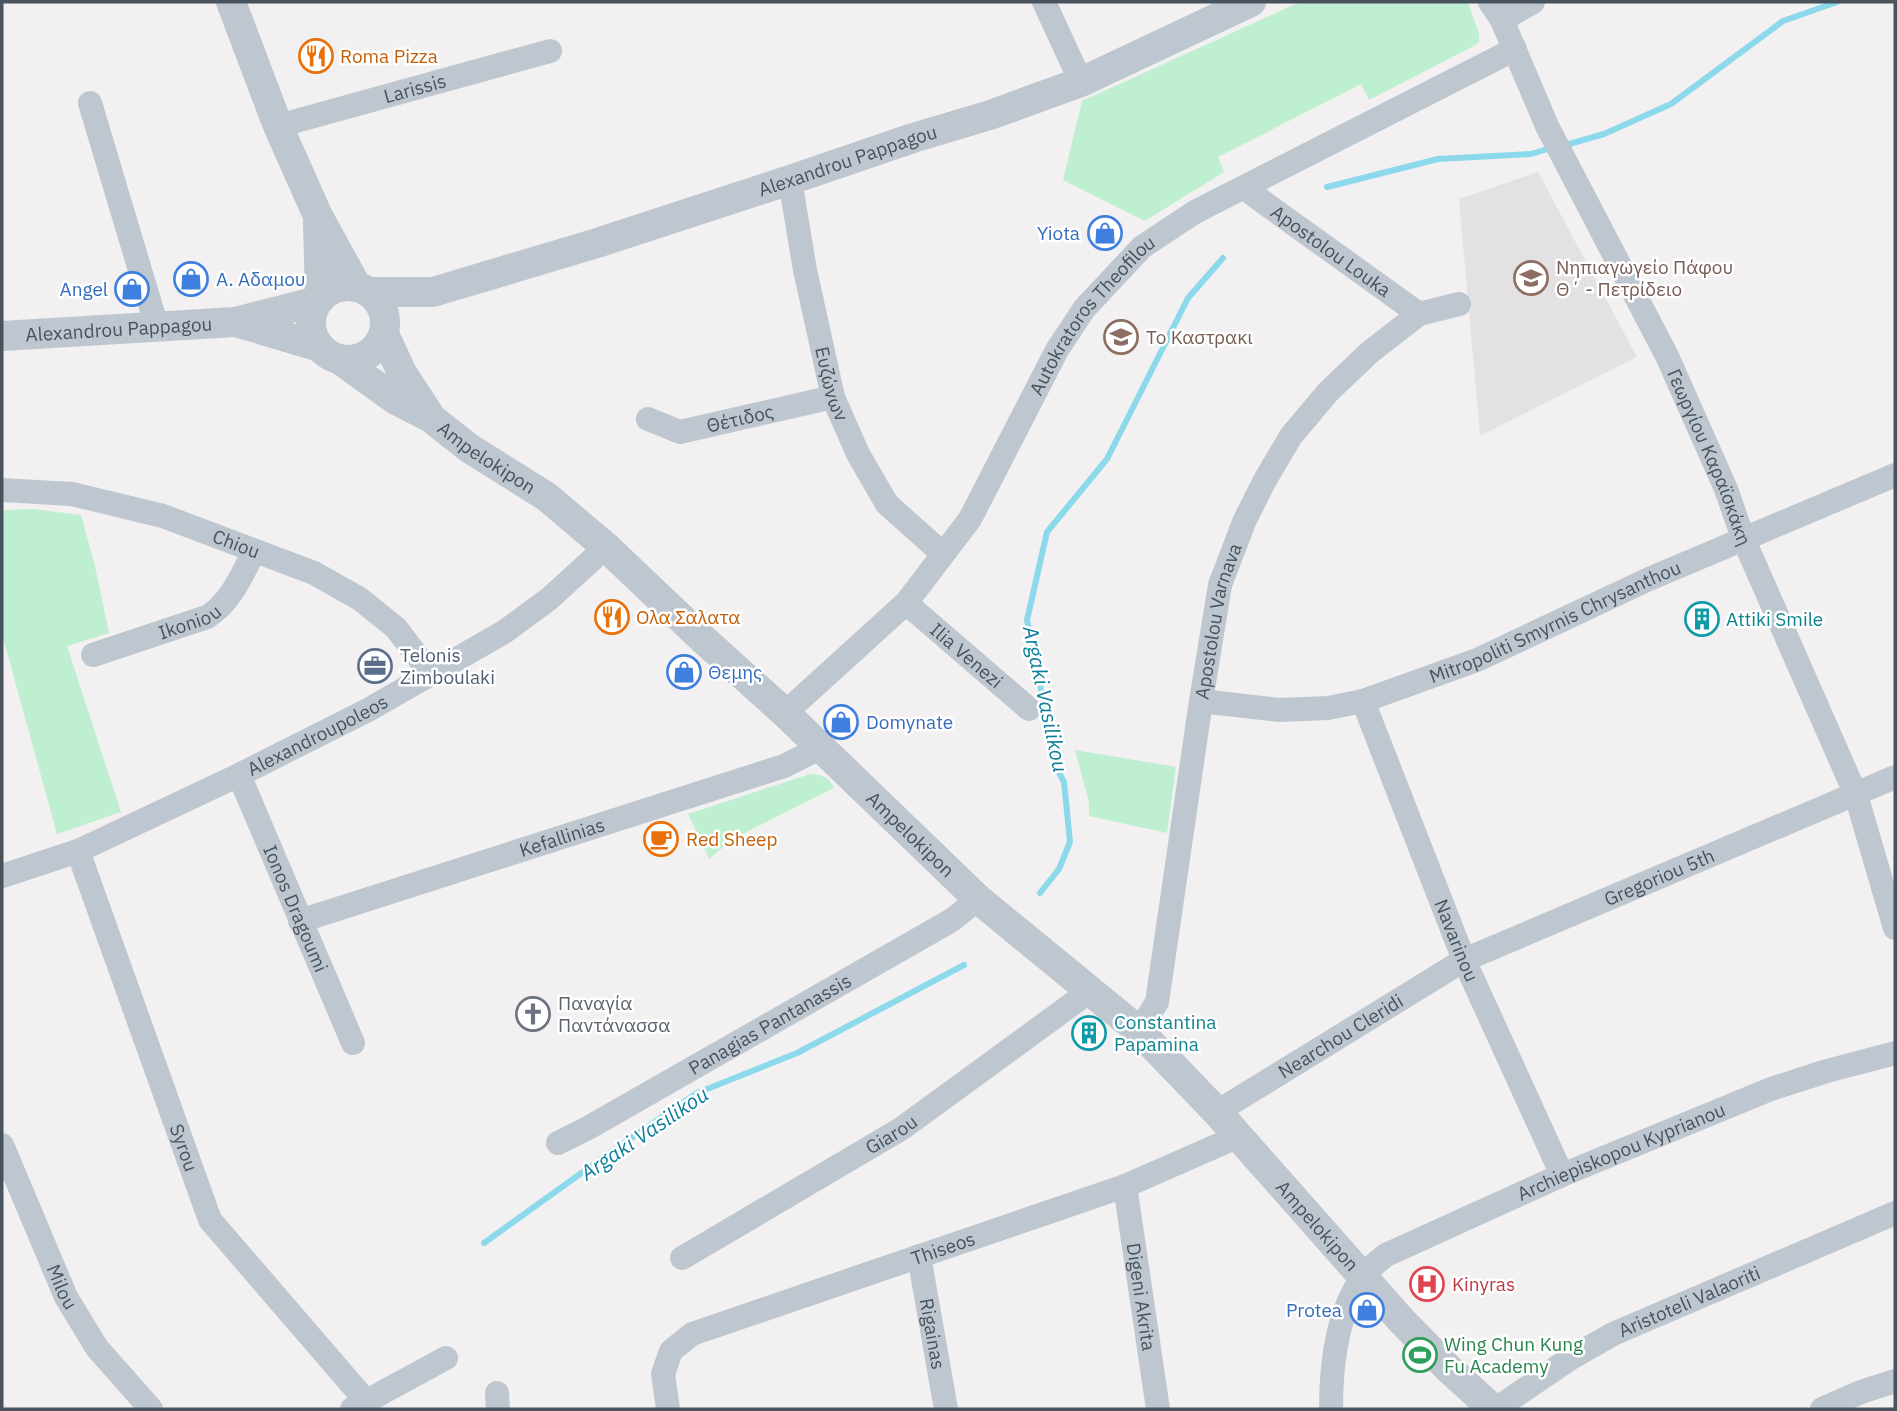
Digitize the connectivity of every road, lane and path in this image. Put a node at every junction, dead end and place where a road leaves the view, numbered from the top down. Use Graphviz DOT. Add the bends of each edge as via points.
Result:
graph roads {
  1 [pos="231,2"];
  2 [pos="1044,2"];
  3 [pos="1251,2"];
  4 [pos="1533,2"];
  5 [pos="1220,8"];
  6 [pos="1496,11"];
  7 [pos="1515,49"];
  8 [pos="550,51"];
  9 [pos="1080,82"];
  10 [pos="90,103"];
  11 [pos="278,126"];
  12 [pos="790,180"];
  13 [pos="1244,187"];
  14 [pos="318,216"];
  15 [pos="363,289"];
  16 [pos="433,292"];
  17 [pos="319,300"];
  18 [pos="1460,304"];
  19 [pos="1419,314"];
  20 [pos="235,322"];
  21 [pos="157,327"];
  22 [pos="385,331"];
  23 [pos="2,337"];
  24 [pos="330,353"];
  25 [pos="833,397"];
  26 [pos="432,418"];
  27 [pos="648,419"];
  28 [pos="1895,475"];
  29 [pos="2,490"];
  30 [pos="1743,538"];
  31 [pos="606,547"];
  32 [pos="254,551"];
  33 [pos="943,554"];
  34 [pos="906,603"];
  35 [pos="93,654"];
  36 [pos="431,674"];
  37 [pos="1200,701"];
  38 [pos="1363,701"];
  39 [pos="1030,709"];
  40 [pos="785,713"];
  41 [pos="820,748"];
  42 [pos="239,775"];
  43 [pos="1895,777"];
  44 [pos="1856,795"];
  45 [pos="78,851"];
  46 [pos="2,876"];
  47 [pos="978,898"];
  48 [pos="300,921"];
  49 [pos="1895,928"];
  50 [pos="1464,960"];
  51 [pos="1090,991"];
  52 [pos="1139,1031"];
  53 [pos="353,1042"];
  54 [pos="1895,1053"];
  55 [pos="1217,1112"];
  56 [pos="1237,1137"];
  57 [pos="558,1143"];
  58 [pos="2,1145"];
  59 [pos="1562,1175"];
  60 [pos="1125,1186"];
  61 [pos="1895,1213"];
  62 [pos="919,1256"];
  63 [pos="682,1258"];
  64 [pos="1362,1278"];
  65 [pos="446,1358"];
  66 [pos="1895,1381"];
  67 [pos="370,1403"];
  68 [pos="151,1409"];
  69 [pos="668,1409"];
  70 [pos="946,1409"];
  71 [pos="1158,1409"];
  72 [pos="1331,1409"];
  73 [pos="1494,1409"];
  74 [pos="1822,1409"];
  1 -- 11 [label="street"];
  2 -- 9 [label="street"];
  3 -- 5 [label="street, Alexandrou Pappagou"];
  4 -- 6 [label="street"];
  5 -- 9 [label="street, Alexandrou Pappagou"];
  6 -- 7 [label="street, Γεωργίου Καραϊσκάκη"];
  7 -- 13 [label="street, Autokratoros Theofilou"];
  7 -- 30 [label="street, Γεωργίου Καραϊσκάκη" via="1546,126 1667,356"];
  8 -- 11 [label="street, Larissis"];
  9 -- 12 [label="street, Alexandrou Pappagou"];
  10 -- 21 [label="street"];
  11 -- 14 [label="street"];
  12 -- 16 [label="street, Alexandrou Pappagou"];
  12 -- 25 [label="street, Ευζώνων"];
  13 -- 19 [label="street, Apostolou Louka"];
  13 -- 33 [label="street, Autokratoros Theofilou" via="1142,247 1084,309 1056,350 970,519"];
  14 -- 15 [label="street"];
  14 -- 17 [label="street"];
  15 -- 16 [label="street, Alexandrou Pappagou"];
  15 -- 17 [label="street" via="340,287"];
  15 -- 22 [label="street" via="382,307"];
  16 -- 22 [label="street, Alexandrou Pappagou"];
  17 -- 20 [label="street, Alexandrou Pappagou"];
  17 -- 24 [label="street" via="311,321 313,335"];
  18 -- 19 [label="street, Apostolou Varnava"];
  19 -- 37 [label="street, Apostolou Varnava" via="1328,392 1277,458 1244,522 1220,585"];
  20 -- 21 [label="street, Alexandrou Pappagou"];
  20 -- 24 [label="street, Alexandrou Pappagou"];
  21 -- 23 [label="street, Alexandrou Pappagou"];
  22 -- 24 [label="street" via="372,353 362,358 351,360"];
  22 -- 26 [label="street, Ampelokipon" via="402,373"];
  24 -- 26 [label="street, Ampelokipon" via="396,400"];
  25 -- 27 [label="street, Θέτιδος" via="680,432"];
  25 -- 33 [label="street, Ευζώνων" via="887,504"];
  26 -- 31 [label="street, Ampelokipon" via="469,448 547,497"];
  28 -- 30 [label="street, Mitropoliti Smyrnis Chrysanthou"];
  29 -- 32 [label="street, Chiou" via="82,496 163,516"];
  30 -- 38 [label="street, Mitropoliti Smyrnis Chrysanthou" via="1477,660"];
  30 -- 44 [label="street, Γεωργίου Καραϊσκάκη"];
  31 -- 36 [label="street, Alexandroupoleos" via="522,619"];
  31 -- 40 [label="street, Ampelokipon"];
  32 -- 35 [label="street, Ikoniou" via="217,611"];
  32 -- 36 [label="street, Chiou" via="314,573 360,599 396,628"];
  33 -- 34 [label="street, Autokratoros Theofilou"];
  34 -- 39 [label="street, Ilia Venezi"];
  34 -- 40 [label="street, Autokratoros Theofilou"];
  36 -- 42 [label="street, Alexandroupoleos"];
  37 -- 38 [label="street, Mitropoliti Smyrnis Chrysanthou" via="1279,710"];
  37 -- 52 [label="street, Apostolou Varnava" via="1157,1002"];
  38 -- 50 [label="street, Navarinou"];
  40 -- 41 [label="street, Ampelokipon"];
  41 -- 47 [label="street, Ampelokipon"];
  41 -- 48 [label="street, Kefallinias" via="784,766"];
  42 -- 45 [label="street, Alexandroupoleos"];
  42 -- 48 [label="street, Ionos Dragoumi"];
  43 -- 44 [label="street, Gregoriou 5th"];
  44 -- 49 [label="street, Γεωργίου Καραϊσκάκη"];
  44 -- 50 [label="street, Gregoriou 5th"];
  45 -- 46 [label="street, Alexandroupoleos"];
  45 -- 67 [label="street, Syrou" via="210,1220"];
  47 -- 51 [label="street, Ampelokipon"];
  47 -- 57 [label="street, Panagias Pantanassis" via="952,920"];
  48 -- 53 [label="street, Ionos Dragoumi"];
  50 -- 55 [label="street, Nearchou Cleridi"];
  50 -- 59 [label="street, Navarinou"];
  51 -- 52 [label="street, Ampelokipon"];
  51 -- 63 [label="street, Giarou" via="901,1129"];
  52 -- 55 [label="street, Ampelokipon"];
  54 -- 59 [label="street, Archiepiskopou Kyprianou" via="1771,1089"];
  55 -- 56 [label="street, Ampelokipon"];
  56 -- 60 [label="street, Thiseos"];
  56 -- 64 [label="street, Ampelokipon"];
  58 -- 68 [label="street, Milou" via="66,1297 97,1348"];
  59 -- 64 [label="street, Archiepiskopou Kyprianou" via="1386,1255"];
  60 -- 62 [label="street, Thiseos"];
  60 -- 71 [label="street, Digeni Akrita"];
  61 -- 73 [label="street, Aristoteli Valaoriti" via="1613,1334"];
  62 -- 69 [label="street, Thiseos" via="692,1334 671,1351 663,1374"];
  62 -- 70 [label="street, Rigainas"];
  64 -- 72 [label="street" via="1339,1333"];
  64 -- 73 [label="street, Ampelokipon"];
  65 -- 67 [label="street"];
  66 -- 74 [label="street"];
}
